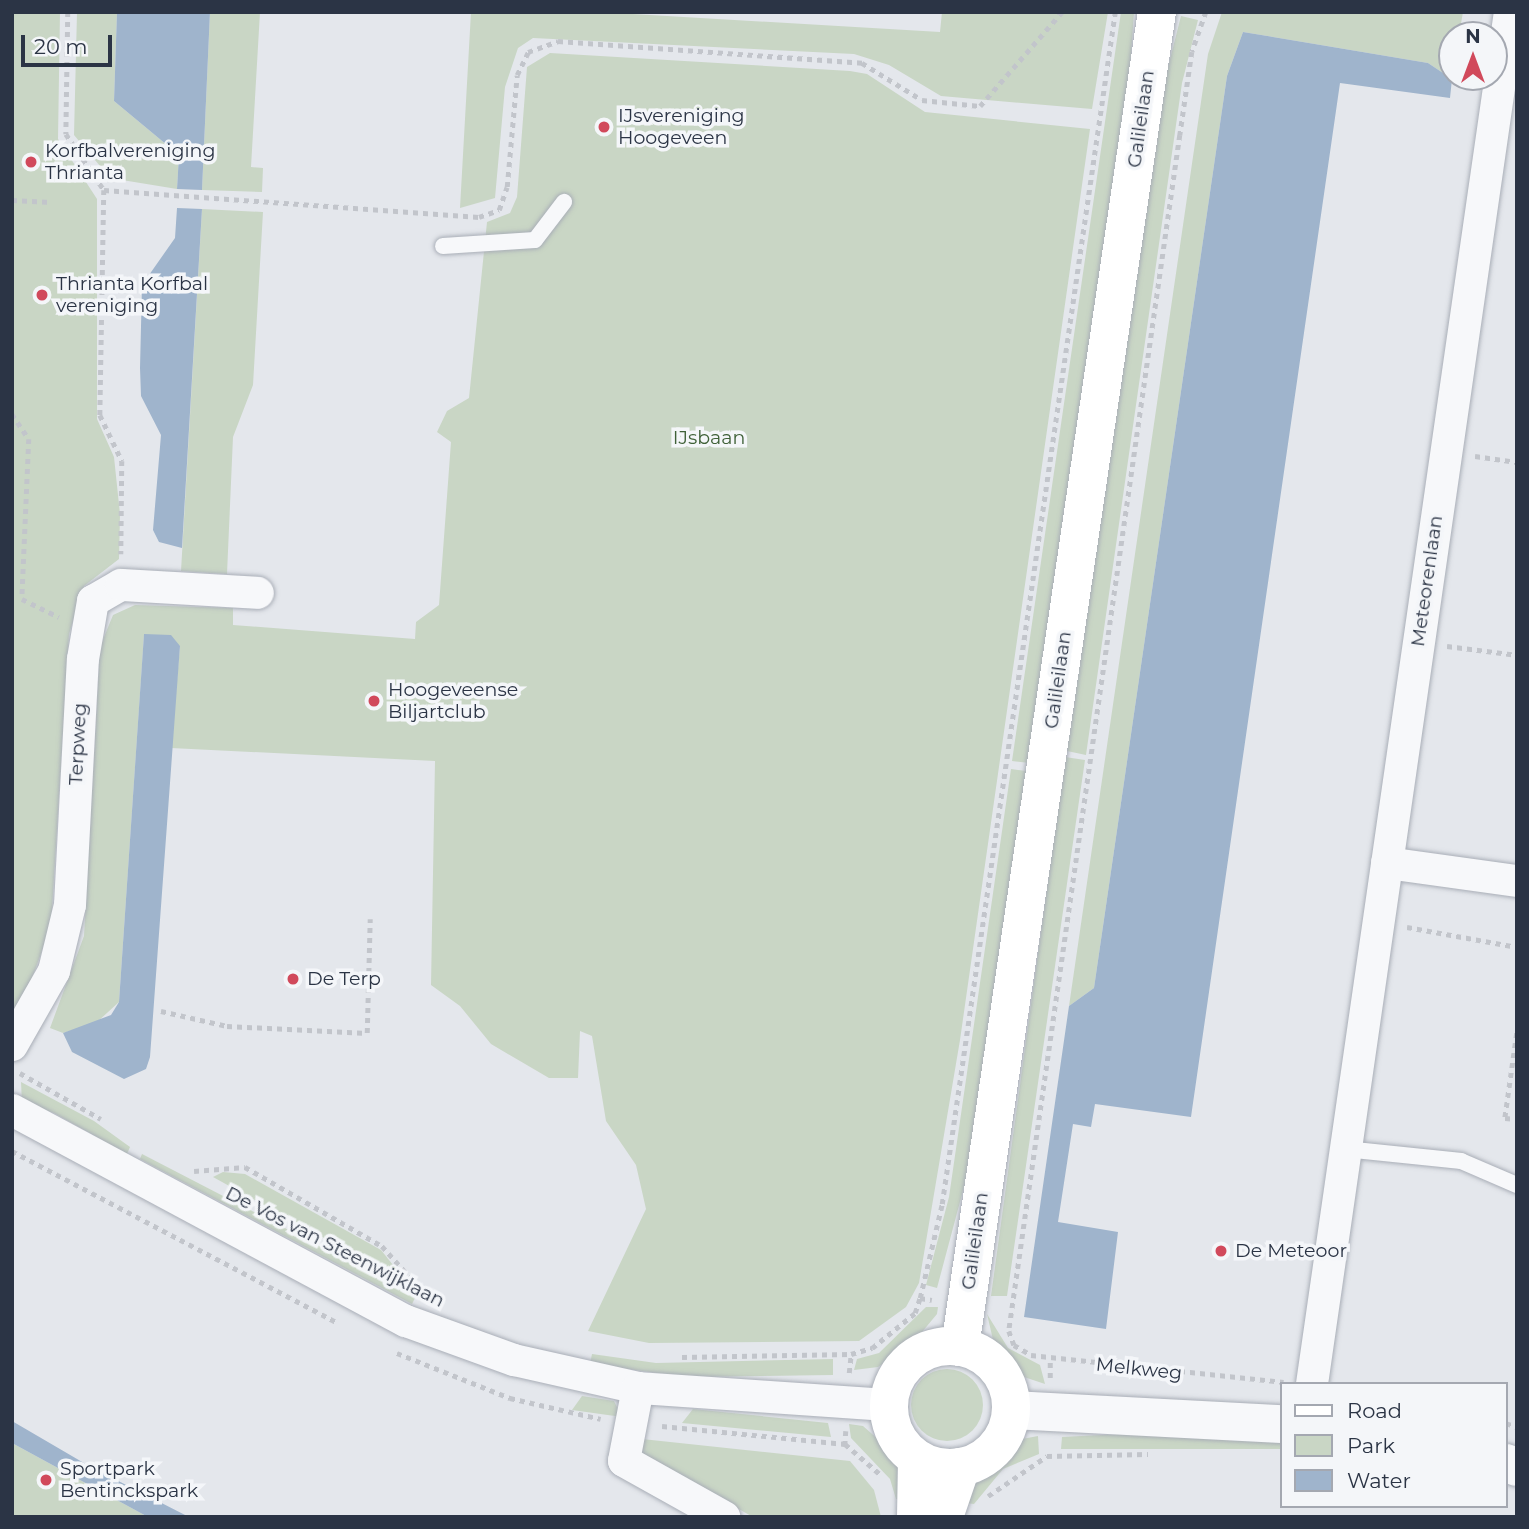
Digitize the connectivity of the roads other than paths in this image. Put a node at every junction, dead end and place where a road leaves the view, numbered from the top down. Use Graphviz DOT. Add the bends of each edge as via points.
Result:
graph roads {
  1 [pos="1157,12"];
  2 [pos="1510,12"];
  3 [pos="564,202"];
  4 [pos="443,246"];
  5 [pos="258,593"];
  6 [pos="1387,863"];
  7 [pos="1517,881"];
  8 [pos="12,1045"];
  9 [pos="12,1110"];
  10 [pos="1345,1150"];
  11 [pos="1517,1185"];
  12 [pos="960,1347"];
  13 [pos="1312,1382"];
  14 [pos="638,1388"];
  15 [pos="889,1405"];
  16 [pos="1012,1409"];
  17 [pos="1280,1424"];
  18 [pos="917,1459"];
  19 [pos="961,1467"];
  20 [pos="724,1517"];
  21 [pos="916,1517"];
  22 [pos="944,1517"];
  1 -- 12 [label="main road, Galileilaan"];
  2 -- 6 [label="street, Meteorenlaan"];
  3 -- 4 [label="lane" via="535,240"];
  5 -- 8 [label="street, Terpweg" via="121,585 93,601 70,905 54,971"];
  6 -- 7 [label="street"];
  6 -- 10 [label="street, Meteorenlaan"];
  9 -- 14 [label="street, De Vos van Steenwijklaan" via="407,1321 514,1360"];
  10 -- 11 [label="lane" via="1461,1161"];
  10 -- 13 [label="street, Meteorenlaan"];
  12 -- 15 [label="main road" via="934,1349 911,1360"];
  12 -- 16 [label="main road" via="977,1352 1003,1376"];
  14 -- 15 [label="street, De Vos van Steenwijklaan"];
  14 -- 20 [label="street" via="624,1461"];
  15 -- 18 [label="main road" via="899,1440"];
  16 -- 17 [label="street"];
  16 -- 19 [label="main road" via="996,1448"];
  18 -- 19 [label="main road"];
  18 -- 21 [label="main road"];
  19 -- 22 [label="main road"];
}
